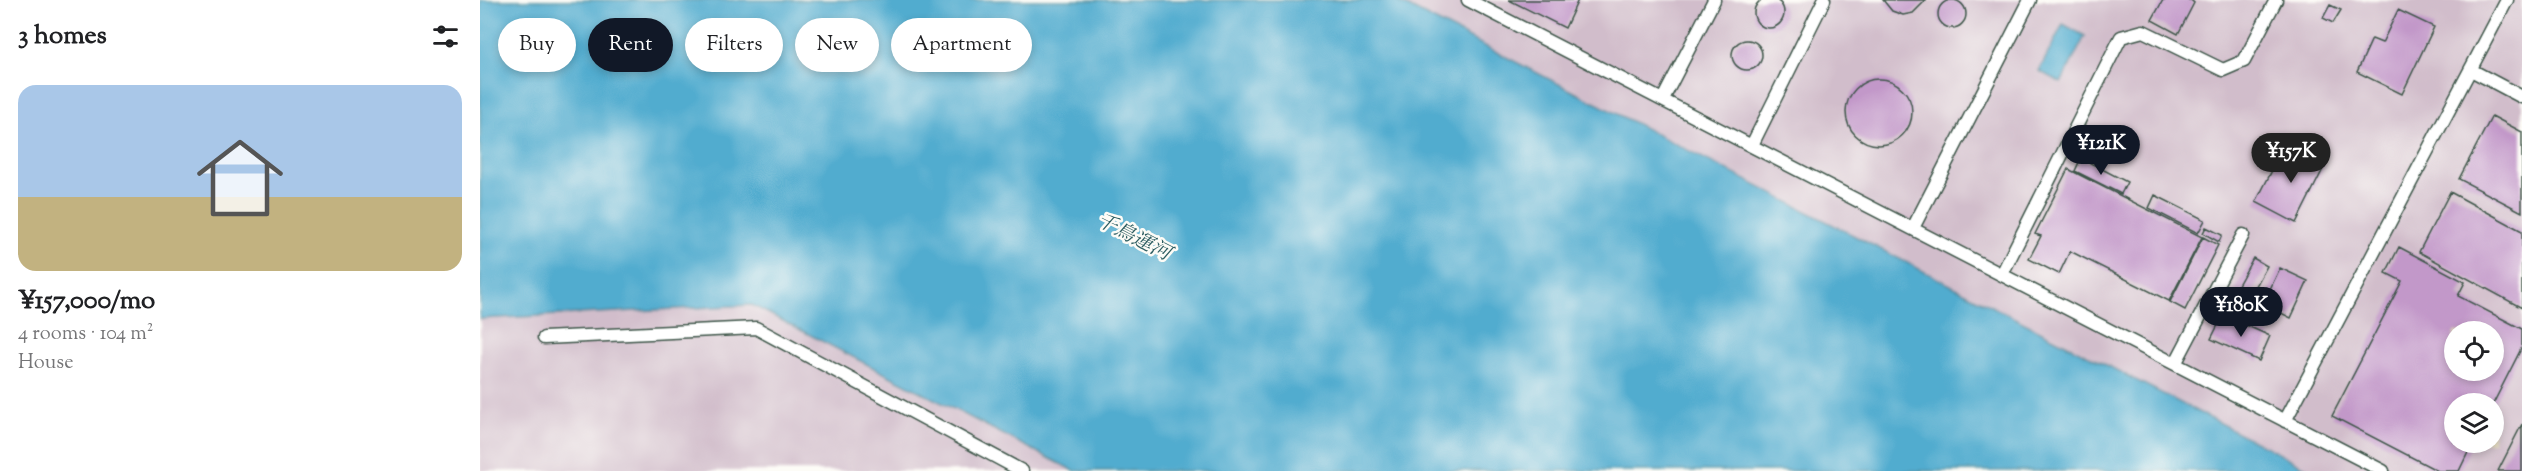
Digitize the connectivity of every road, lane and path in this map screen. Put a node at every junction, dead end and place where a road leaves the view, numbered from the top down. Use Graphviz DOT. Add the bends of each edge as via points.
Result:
graph roads {
  1 [pos="1468,0"];
  2 [pos="1714,0"];
  3 [pos="1824,0"];
  4 [pos="2030,0"];
  5 [pos="2276,0"];
  6 [pos="2507,0"];
  7 [pos="2471,70"];
  8 [pos="2522,97"];
  9 [pos="1663,99"];
  10 [pos="1752,145"];
  11 [pos="1913,228"];
  12 [pos="2243,236"];
  13 [pos="2002,274"];
  14 [pos="544,338"];
  15 [pos="2175,364"];
  16 [pos="2285,421"];
  17 [pos="1022,471"];
  18 [pos="2383,471"];
  1 -- 9 [label="lane"];
  2 -- 9 [label="lane"];
  3 -- 10 [label="lane"];
  4 -- 11 [label="lane"];
  5 -- 13 [label="lane" via="2244,62 2223,70 2143,31 2121,37"];
  6 -- 7 [label="lane"];
  7 -- 8 [label="lane"];
  7 -- 16 [label="lane"];
  9 -- 10 [label="lane"];
  10 -- 11 [label="lane"];
  11 -- 13 [label="lane"];
  12 -- 15 [label="lane"];
  13 -- 15 [label="lane"];
  14 -- 17 [label="lane" via="756,328"];
  15 -- 16 [label="lane"];
  16 -- 18 [label="lane"];
}
